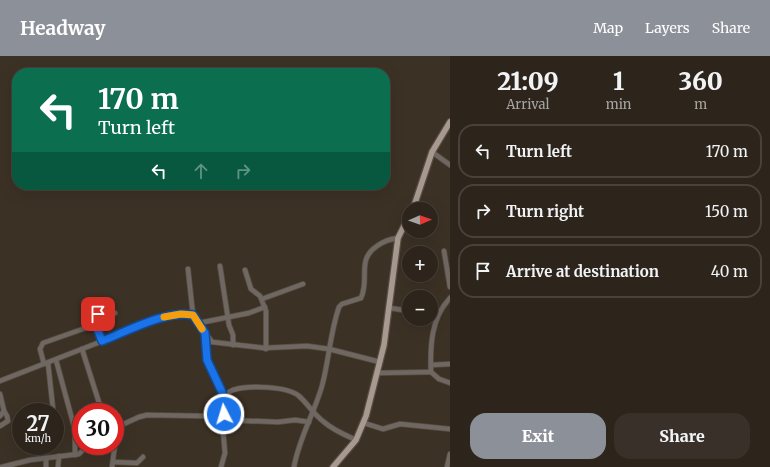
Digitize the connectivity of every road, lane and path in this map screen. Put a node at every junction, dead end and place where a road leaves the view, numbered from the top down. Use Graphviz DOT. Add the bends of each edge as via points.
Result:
graph roads {
  1 [pos="450,122"];
  2 [pos="432,152"];
  3 [pos="450,165"];
  4 [pos="415,202"];
  5 [pos="402,230"];
  6 [pos="398,238"];
  7 [pos="444,251"];
  8 [pos="220,266"];
  9 [pos="188,269"];
  10 [pos="245,270"];
  11 [pos="303,284"];
  12 [pos="450,287"];
  13 [pos="450,298"];
  14 [pos="262,299"];
  15 [pos="98,300"];
  16 [pos="265,307"];
  17 [pos="390,308"];
  18 [pos="402,310"];
  19 [pos="115,313"];
  20 [pos="193,315"];
  21 [pos="228,316"];
  22 [pos="438,316"];
  23 [pos="199,323"];
  24 [pos="97,324"];
  25 [pos="435,326"];
  26 [pos="205,333"];
  27 [pos="102,341"];
  28 [pos="233,345"];
  29 [pos="266,348"];
  30 [pos="82,349"];
  31 [pos="329,349"];
  32 [pos="56,360"];
  33 [pos="380,362"];
  34 [pos="46,364"];
  35 [pos="450,364"];
  36 [pos="431,365"];
  37 [pos="377,372"];
  38 [pos="431,372"];
  39 [pos="0,381"];
  40 [pos="450,383"];
  41 [pos="0,394"];
  42 [pos="223,398"];
  43 [pos="52,403"];
  44 [pos="99,403"];
  45 [pos="4,411"];
  46 [pos="314,413"];
  47 [pos="0,416"];
  48 [pos="72,419"];
  49 [pos="224,420"];
  50 [pos="309,422"];
  51 [pos="364,423"];
  52 [pos="124,424"];
  53 [pos="0,426"];
  54 [pos="450,429"];
  55 [pos="356,440"];
  56 [pos="450,454"];
  57 [pos="74,455"];
  58 [pos="113,455"];
  59 [pos="59,456"];
  60 [pos="143,457"];
  61 [pos="46,458"];
  62 [pos="112,465"];
  63 [pos="9,466"];
  64 [pos="2,467"];
  65 [pos="46,467"];
  66 [pos="58,467"];
  67 [pos="221,467"];
  68 [pos="294,467"];
  69 [pos="333,467"];
  70 [pos="447,467"];
  1 -- 2 [label="main road"];
  2 -- 3 [label="street"];
  2 -- 4 [label="main road"];
  5 -- 6 [label="main road"];
  6 -- 17 [label="main road" via="394,254"];
  6 -- 31 [label="street" via="384,242 366,256 363,295 358,300 339,307"];
  7 -- 12 [label="street"];
  8 -- 21 [label="street"];
  9 -- 20 [label="street"];
  10 -- 14 [label="street" via="251,289"];
  11 -- 14 [label="street"];
  13 -- 22 [label="street"];
  14 -- 16 [label="street"];
  15 -- 24 [label="street"];
  16 -- 21 [label="street"];
  16 -- 29 [label="street"];
  17 -- 18 [label="street"];
  17 -- 33 [label="main road"];
  19 -- 24 [label="street"];
  20 -- 23 [label="street"];
  20 -- 27 [label="street" via="181,314 159,319"];
  21 -- 23 [label="street"];
  21 -- 28 [label="street" via="233,333"];
  23 -- 26 [label="street"];
  24 -- 27 [label="street"];
  24 -- 34 [label="street" via="43,343 40,349"];
  25 -- 36 [label="street"];
  26 -- 28 [label="street" via="212,342"];
  26 -- 42 [label="street" via="208,364"];
  27 -- 30 [label="street"];
  28 -- 29 [label="street"];
  29 -- 31 [label="street" via="307,346"];
  30 -- 32 [label="street"];
  30 -- 44 [label="street"];
  31 -- 33 [label="street"];
  31 -- 46 [label="street"];
  32 -- 34 [label="street"];
  32 -- 48 [label="street"];
  33 -- 37 [label="main road"];
  34 -- 39 [label="street"];
  34 -- 43 [label="street"];
  35 -- 36 [label="street"];
  36 -- 38 [label="street"];
  37 -- 38 [label="street"];
  37 -- 51 [label="main road"];
  38 -- 40 [label="street" via="439,379"];
  41 -- 45 [label="street"];
  42 -- 46 [label="street" via="235,389 282,388 297,394"];
  42 -- 49 [label="street"];
  42 -- 52 [label="street" via="204,416 147,415"];
  45 -- 47 [label="street"];
  45 -- 53 [label="street" via="8,421"];
  46 -- 50 [label="street"];
  46 -- 55 [label="street" via="326,424"];
  49 -- 50 [label="street"];
  49 -- 67 [label="street" via="224,458"];
  50 -- 68 [label="street"];
  51 -- 54 [label="street" via="384,429 400,424"];
  51 -- 55 [label="main road"];
  55 -- 69 [label="main road"];
  56 -- 70 [label="street"];
  57 -- 59 [label="street"];
  58 -- 62 [label="street"];
  59 -- 61 [label="street"];
  59 -- 66 [label="street"];
  60 -- 62 [label="street" via="137,463"];
  61 -- 63 [label="street"];
  61 -- 65 [label="street"];
  63 -- 64 [label="street"];
}
